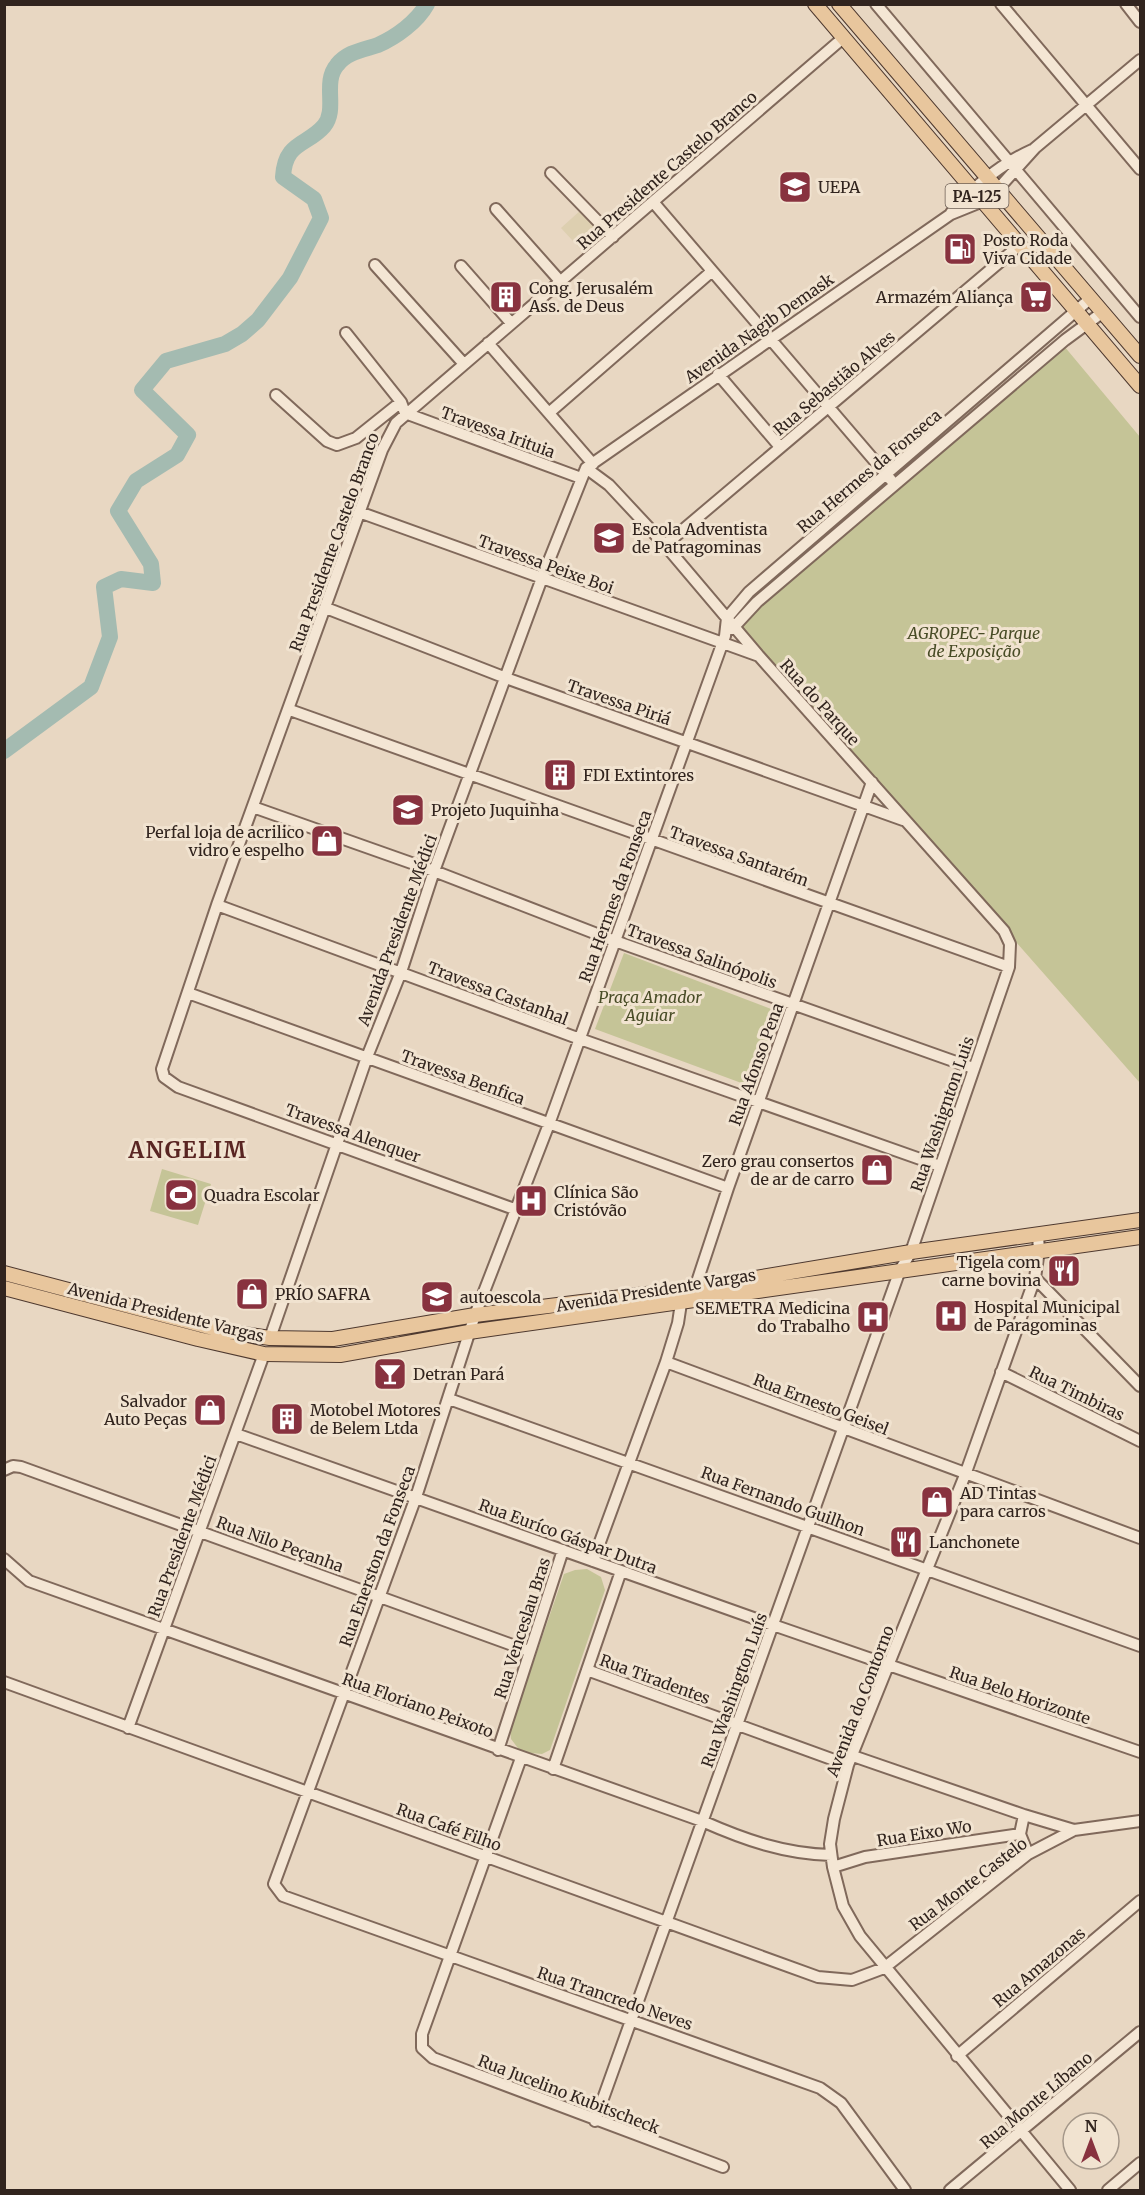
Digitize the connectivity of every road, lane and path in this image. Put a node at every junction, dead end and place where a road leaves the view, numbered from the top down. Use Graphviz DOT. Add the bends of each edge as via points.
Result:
graph roads {
  1 [pos="815,4"];
  2 [pos="839,4"];
  3 [pos="876,4"];
  4 [pos="1001,4"];
  5 [pos="1126,4"];
  6 [pos="1140,22"];
  7 [pos="843,38"];
  8 [pos="1140,60"];
  9 [pos="1085,104"];
  10 [pos="1035,148"];
  11 [pos="1009,160"];
  12 [pos="1140,169"];
  13 [pos="1017,170"];
  14 [pos="551,173"];
  15 [pos="987,177"];
  16 [pos="972,189"];
  17 [pos="998,189"];
  18 [pos="983,201"];
  19 [pos="654,203"];
  20 [pos="496,209"];
  21 [pos="951,214"];
  22 [pos="613,237"];
  23 [pos="1021,244"];
  24 [pos="375,265"];
  25 [pos="461,266"];
  26 [pos="711,272"];
  27 [pos="560,281"];
  28 [pos="1091,298"];
  29 [pos="1076,310"];
  30 [pos="1103,312"];
  31 [pos="1140,317"];
  32 [pos="511,322"];
  33 [pos="1088,324"];
  34 [pos="346,333"];
  35 [pos="770,339"];
  36 [pos="488,343"];
  37 [pos="1140,356"];
  38 [pos="464,364"];
  39 [pos="718,374"];
  40 [pos="1140,386"];
  41 [pos="276,395"];
  42 [pos="401,402"];
  43 [pos="829,408"];
  44 [pos="550,412"];
  45 [pos="405,413"];
  46 [pos="780,447"];
  47 [pos="587,470"];
  48 [pos="892,480"];
  49 [pos="359,512"];
  50 [pos="665,544"];
  51 [pos="542,578"];
  52 [pos="326,608"];
  53 [pos="727,618"];
  54 [pos="736,626"];
  55 [pos="723,640"];
  56 [pos="759,656"];
  57 [pos="506,678"];
  58 [pos="290,710"];
  59 [pos="686,742"];
  60 [pos="470,775"];
  61 [pos="872,782"];
  62 [pos="863,806"];
  63 [pos="253,807"];
  64 [pos="905,820"];
  65 [pos="651,840"];
  66 [pos="434,871"];
  67 [pos="217,905"];
  68 [pos="829,905"];
  69 [pos="615,941"];
  70 [pos="1009,967"];
  71 [pos="401,972"];
  72 [pos="188,993"];
  73 [pos="794,1004"];
  74 [pos="580,1040"];
  75 [pos="367,1057"];
  76 [pos="973,1068"];
  77 [pos="178,1087"];
  78 [pos="758,1102"];
  79 [pos="549,1124"];
  80 [pos="339,1144"];
  81 [pos="940,1166"];
  82 [pos="728,1188"];
  83 [pos="517,1210"];
  84 [pos="1140,1220"];
  85 [pos="1140,1237"];
  86 [pos="1039,1243"];
  87 [pos="911,1252"];
  88 [pos="900,1270"];
  89 [pos="4,1273"];
  90 [pos="1035,1278"];
  91 [pos="4,1288"];
  92 [pos="695,1288"];
  93 [pos="681,1303"];
  94 [pos="475,1315"];
  95 [pos="469,1332"];
  96 [pos="270,1338"];
  97 [pos="264,1354"];
  98 [pos="666,1362"];
  99 [pos="1001,1372"];
  100 [pos="1140,1386"];
  101 [pos="449,1399"];
  102 [pos="843,1428"];
  103 [pos="236,1434"];
  104 [pos="1140,1441"];
  105 [pos="628,1461"];
  106 [pos="4,1470"];
  107 [pos="965,1475"];
  108 [pos="416,1497"];
  109 [pos="809,1527"];
  110 [pos="200,1531"];
  111 [pos="1140,1538"];
  112 [pos="563,1550"];
  113 [pos="4,1559"];
  114 [pos="593,1561"];
  115 [pos="928,1569"];
  116 [pos="621,1571"];
  117 [pos="380,1596"];
  118 [pos="773,1625"];
  119 [pos="164,1629"];
  120 [pos="1140,1646"];
  121 [pos="529,1651"];
  122 [pos="890,1666"];
  123 [pos="587,1670"];
  124 [pos="4,1682"];
  125 [pos="342,1693"];
  126 [pos="736,1725"];
  127 [pos="128,1728"];
  128 [pos="498,1750"];
  129 [pos="1140,1752"];
  130 [pos="521,1758"];
  131 [pos="851,1761"];
  132 [pos="553,1769"];
  133 [pos="309,1793"];
  134 [pos="1024,1815"];
  135 [pos="702,1821"];
  136 [pos="1140,1821"];
  137 [pos="1074,1830"];
  138 [pos="1020,1834"];
  139 [pos="1028,1854"];
  140 [pos="831,1855"];
  141 [pos="488,1856"];
  142 [pos="832,1867"];
  143 [pos="276,1889"];
  144 [pos="1140,1901"];
  145 [pos="666,1922"];
  146 [pos="451,1957"];
  147 [pos="884,1968"];
  148 [pos="631,2019"];
  149 [pos="1140,2032"];
  150 [pos="957,2056"];
  151 [pos="595,2121"];
  152 [pos="1023,2132"];
  153 [pos="1140,2163"];
  154 [pos="723,2167"];
  155 [pos="904,2190"];
  156 [pos="950,2190"];
  157 [pos="1070,2190"];
  158 [pos="1108,2190"];
  1 -- 7 [label="main road, PA-125 / PA-125"];
  2 -- 15 [label="main road, PA-125"];
  3 -- 11 [label="street"];
  4 -- 9 [label="street"];
  5 -- 6 [label="street"];
  7 -- 16 [label="main road, PA-125 / PA-125"];
  7 -- 19 [label="street, Rua Presidente Castelo Branco"];
  8 -- 9 [label="street"];
  9 -- 10 [label="street"];
  9 -- 12 [label="street"];
  10 -- 11 [label="street, Avenida Nagib Demask"];
  10 -- 13 [label="street, Avenida Nagib Demask"];
  11 -- 13 [label="street"];
  11 -- 15 [label="street, Avenida Nagib Demask"];
  13 -- 17 [label="street, Avenida Nagib Demask"];
  13 -- 31 [label="street"];
  14 -- 22 [label="street"];
  15 -- 16 [label="street, Avenida Nagib Demask"];
  15 -- 17 [label="main road, PA-125"];
  16 -- 18 [label="main road, PA-125 / PA-125"];
  16 -- 21 [label="street, Avenida Nagib Demask"];
  17 -- 18 [label="street, Avenida Nagib Demask"];
  17 -- 28 [label="main road, PA-125"];
  18 -- 21 [label="street, Avenida Nagib Demask"];
  18 -- 23 [label="main road, PA-125 / PA-125"];
  19 -- 22 [label="street, Rua Presidente Castelo Branco"];
  19 -- 26 [label="street"];
  20 -- 27 [label="street"];
  21 -- 35 [label="street, Avenida Nagib Demask"];
  22 -- 27 [label="street, Rua Presidente Castelo Branco"];
  23 -- 29 [label="main road, PA-125 / PA-125"];
  23 -- 43 [label="street, Rua Sebastião Alves"];
  24 -- 38 [label="street"];
  25 -- 32 [label="street"];
  26 -- 35 [label="street"];
  26 -- 44 [label="street"];
  27 -- 32 [label="street, Rua Presidente Castelo Branco"];
  28 -- 29 [label="street, Rua Hermes da Fonseca"];
  28 -- 30 [label="main road, PA-125"];
  29 -- 33 [label="main road, PA-125 / PA-125"];
  29 -- 48 [label="street, Rua Hermes da Fonseca"];
  30 -- 33 [label="street"];
  30 -- 37 [label="main road, PA-125"];
  32 -- 36 [label="street, Rua Presidente Castelo Branco"];
  33 -- 40 [label="main road, PA-125 / PA-125"];
  33 -- 48 [label="street"];
  34 -- 42 [label="street"];
  35 -- 39 [label="street, Avenida Nagib Demask"];
  35 -- 43 [label="street"];
  36 -- 38 [label="street, Rua Presidente Castelo Branco"];
  36 -- 44 [label="street"];
  38 -- 45 [label="street, Rua Presidente Castelo Branco"];
  39 -- 46 [label="street"];
  39 -- 47 [label="street, Avenida Nagib Demask"];
  41 -- 42 [label="street" via="337,446 356,438"];
  42 -- 45 [label="street"];
  43 -- 46 [label="street, Rua Sebastião Alves"];
  43 -- 48 [label="street"];
  44 -- 47 [label="street"];
  45 -- 47 [label="street, Travessa Irituia"];
  45 -- 49 [label="street, Rua Presidente Castelo Branco" via="382,450"];
  46 -- 50 [label="street, Rua Sebastião Alves"];
  47 -- 50 [label="street, Rua do Parque" via="609,485"];
  47 -- 51 [label="street, Avenida Presidente Médici"];
  48 -- 53 [label="street, Rua Hermes da Fonseca" via="749,592"];
  48 -- 54 [label="street" via="757,602"];
  49 -- 51 [label="street, Travessa Peixe Boi"];
  49 -- 52 [label="street, Rua Presidente Castelo Branco"];
  50 -- 53 [label="street, Rua do Parque"];
  51 -- 55 [label="street, Travessa Peixe Boi"];
  51 -- 57 [label="street, Avenida Presidente Médici"];
  52 -- 57 [label="street, Travessa Piriá"];
  52 -- 58 [label="street, Rua Presidente Castelo Branco"];
  53 -- 54 [label="street, Rua do Parque"];
  53 -- 55 [label="street, Rua Hermes da Fonseca"];
  54 -- 55 [label="street"];
  54 -- 56 [label="street, Rua do Parque"];
  55 -- 56 [label="street, Travessa Peixe Boi"];
  55 -- 59 [label="street, Rua Hermes da Fonseca"];
  56 -- 61 [label="street, Rua do Parque"];
  57 -- 59 [label="street, Travessa Piriá"];
  57 -- 60 [label="street, Avenida Presidente Médici"];
  58 -- 60 [label="street, Travessa Santarém"];
  58 -- 63 [label="street, Rua Presidente Castelo Branco"];
  59 -- 62 [label="street, Travessa Piriá"];
  59 -- 65 [label="street, Rua Hermes da Fonseca"];
  60 -- 65 [label="street, Travessa Santarém"];
  60 -- 66 [label="street, Avenida Presidente Médici"];
  61 -- 62 [label="street, Rua Afonso Pena"];
  61 -- 64 [label="street, Rua do Parque"];
  62 -- 64 [label="street, Travessa Piriá"];
  62 -- 68 [label="street, Rua Afonso Pena"];
  63 -- 66 [label="street, Travessa Salinópolis"];
  63 -- 67 [label="street, Rua Presidente Castelo Branco"];
  64 -- 70 [label="street, Rua do Parque" via="1004,931 1010,944"];
  65 -- 68 [label="street, Travessa Santarém"];
  65 -- 69 [label="street, Rua Hermes da Fonseca"];
  66 -- 69 [label="street, Travessa Salinópolis"];
  66 -- 71 [label="street, Avenida Presidente Médici"];
  67 -- 71 [label="street, Travessa Castanhal"];
  67 -- 72 [label="street, Rua Presidente Castelo Branco"];
  68 -- 70 [label="street, Travessa Santarém"];
  68 -- 73 [label="street, Rua Afonso Pena"];
  69 -- 73 [label="street, Travessa Salinópolis"];
  69 -- 74 [label="street, Rua Hermes da Fonseca"];
  70 -- 76 [label="street, Rua Washignton Luis"];
  71 -- 74 [label="street, Travessa Castanhal"];
  71 -- 75 [label="street, Avenida Presidente Médici"];
  72 -- 75 [label="street, Travessa Benfica"];
  72 -- 77 [label="street, Rua Presidente Castelo Branco" via="162,1069 164,1077"];
  73 -- 76 [label="street, Travessa Salinópolis"];
  73 -- 78 [label="street, Rua Afonso Pena"];
  74 -- 78 [label="street, Travessa Castanhal"];
  74 -- 79 [label="street, Rua Hermes da Fonseca"];
  75 -- 79 [label="street, Travessa Benfica"];
  75 -- 80 [label="street, Avenida Presidente Médici"];
  76 -- 81 [label="street, Rua Washignton Luis"];
  77 -- 80 [label="street, Travessa Alenquer"];
  78 -- 81 [label="street, Travessa Castanhal"];
  78 -- 82 [label="street, Rua Afonso Pena"];
  79 -- 82 [label="street, Travessa Benfica"];
  79 -- 83 [label="street, Rua Hermes da Fonseca"];
  80 -- 83 [label="street, Travessa Alenquer"];
  80 -- 96 [label="street, Avenida Presidente Médici"];
  81 -- 87 [label="street, Rua Washignton Luis"];
  82 -- 92 [label="street, Rua Afonso Pena"];
  83 -- 94 [label="street, Rua Hermes da Fonseca"];
  84 -- 86 [label="main road, Avenida Presidente Vargas"];
  85 -- 86 [label="main road, Avenida Presidente Vargas"];
  86 -- 87 [label="main road, Avenida Presidente Vargas"];
  86 -- 88 [label="main road, Avenida Presidente Vargas"];
  86 -- 90 [label="street, Avenida do Contorno"];
  87 -- 88 [label="street, Rua Washignton Luis"];
  87 -- 92 [label="main road, Avenida Presidente Vargas"];
  88 -- 93 [label="main road, Avenida Presidente Vargas"];
  88 -- 102 [label="street, Rua Washington Luís"];
  89 -- 96 [label="main road, Avenida Presidente Vargas" via="224,1331"];
  90 -- 99 [label="street, Avenida do Contorno"];
  90 -- 100 [label="street"];
  91 -- 97 [label="main road, Avenida Presidente Vargas"];
  92 -- 94 [label="main road, Avenida Presidente Vargas"];
  93 -- 95 [label="main road, Avenida Presidente Vargas"];
  93 -- 98 [label="street"];
  94 -- 95 [label="street, Rua Hermes da Fonseca"];
  94 -- 96 [label="main road, Avenida Presidente Vargas" via="333,1339"];
  95 -- 97 [label="main road, Avenida Presidente Vargas" via="340,1355"];
  95 -- 101 [label="street, Rua Enerston da Fonseca"];
  97 -- 103 [label="street, Rua Presidente Médici"];
  98 -- 102 [label="street, Rua Ernesto Geisel"];
  98 -- 105 [label="street"];
  99 -- 104 [label="street, Rua Timbiras"];
  99 -- 107 [label="street, Avenida do Contorno"];
  101 -- 105 [label="street, Rua Fernando Guilhon"];
  101 -- 108 [label="street, Rua Enerston da Fonseca"];
  102 -- 107 [label="street, Rua Ernesto Geisel"];
  102 -- 109 [label="street, Rua Washington Luís"];
  103 -- 108 [label="street, Rua Euríco Gáspar Dutra"];
  103 -- 110 [label="street, Rua Presidente Médici"];
  105 -- 109 [label="street, Rua Fernando Guilhon"];
  105 -- 114 [label="street"];
  106 -- 110 [label="street, Rua Nilo Peçanha" via="21,1467"];
  107 -- 111 [label="street, Rua Ernesto Geisel"];
  107 -- 115 [label="street, Avenida do Contorno"];
  108 -- 112 [label="street, Rua Euríco Gáspar Dutra"];
  108 -- 117 [label="street, Rua Enerston da Fonseca"];
  109 -- 115 [label="street, Rua Fernando Guilhon"];
  109 -- 118 [label="street, Rua Washington Luís"];
  110 -- 117 [label="street, Rua Nilo Peçanha"];
  110 -- 119 [label="street, Rua Presidente Médici"];
  112 -- 114 [label="street, Rua Euríco Gáspar Dutra"];
  112 -- 121 [label="street, Rua Venceslau Bras"];
  113 -- 119 [label="street, Rua Floriano Peixoto" via="29,1581"];
  114 -- 116 [label="street, Rua Euríco Gáspar Dutra"];
  115 -- 120 [label="street, Rua Fernando Guilhon"];
  115 -- 122 [label="street, Avenida do Contorno"];
  116 -- 118 [label="street, Rua Euríco Gáspar Dutra"];
  116 -- 123 [label="street"];
  117 -- 121 [label="street, Rua Nilo Peçanha"];
  117 -- 125 [label="street, Rua Enerston da Fonseca"];
  118 -- 122 [label="street, Rua Euríco Gáspar Dutra"];
  118 -- 126 [label="street, Rua Washington Luís"];
  119 -- 125 [label="street, Rua Floriano Peixoto"];
  119 -- 127 [label="street, Rua Presidente Médici"];
  121 -- 128 [label="street, Rua Venceslau Bras"];
  122 -- 129 [label="street, Rua Belo Horizonte"];
  122 -- 131 [label="street, Avenida do Contorno"];
  123 -- 126 [label="street, Rua Tiradentes"];
  123 -- 132 [label="street"];
  124 -- 127 [label="street, Rua Café Filho"];
  125 -- 128 [label="street, Rua Floriano Peixoto"];
  125 -- 133 [label="street, Rua Enerston da Fonseca"];
  126 -- 131 [label="street, Rua Tiradentes"];
  126 -- 135 [label="street, Rua Washington Luís"];
  127 -- 133 [label="street, Rua Café Filho"];
  128 -- 130 [label="street, Rua Floriano Peixoto"];
  130 -- 132 [label="street, Rua Floriano Peixoto"];
  130 -- 141 [label="street"];
  131 -- 134 [label="street, Rua Tiradentes"];
  131 -- 140 [label="street, Avenida do Contorno" via="834,1820"];
  132 -- 135 [label="street, Rua Floriano Peixoto"];
  133 -- 141 [label="street, Rua Café Filho"];
  133 -- 143 [label="street, Rua Enerston da Fonseca" via="276,1877"];
  134 -- 137 [label="street, Rua Tiradentes"];
  134 -- 138 [label="street"];
  135 -- 140 [label="street, Rua Floriano Peixoto" via="780,1850"];
  135 -- 145 [label="street, Rua Washington Luís"];
  136 -- 137 [label="street"];
  137 -- 139 [label="street, Rua Monte Castelo"];
  138 -- 139 [label="street"];
  138 -- 142 [label="street, Rua Eixo Wo" via="865,1857"];
  139 -- 147 [label="street, Rua Monte Castelo"];
  140 -- 142 [label="street, Avenida do Contorno"];
  141 -- 145 [label="street, Rua Café Filho"];
  141 -- 146 [label="street"];
  142 -- 147 [label="street, Avenida do Contorno" via="843,1906"];
  143 -- 146 [label="street, Rua Trancredo Neves" via="283,1896"];
  144 -- 150 [label="street, Rua Amazonas"];
  145 -- 147 [label="street, Rua Café Filho" via="818,1977 852,1980"];
  145 -- 148 [label="street, Rua Washington Luís"];
  146 -- 148 [label="street, Rua Trancredo Neves"];
  146 -- 151 [label="street, Rua Jucelino Kubitscheck" via="422,2034 422,2048 433,2058"];
  147 -- 150 [label="street, Avenida do Contorno"];
  148 -- 151 [label="street, Rua Washington Luís"];
  148 -- 155 [label="street, Rua Trancredo Neves" via="832,2095"];
  149 -- 152 [label="street, Rua Monte Líbano"];
  150 -- 152 [label="street, Avenida do Contorno"];
  151 -- 154 [label="street, Rua Jucelino Kubitscheck"];
  152 -- 156 [label="street, Rua Monte Líbano"];
  152 -- 157 [label="street, Avenida do Contorno"];
  153 -- 158 [label="street"];
}
